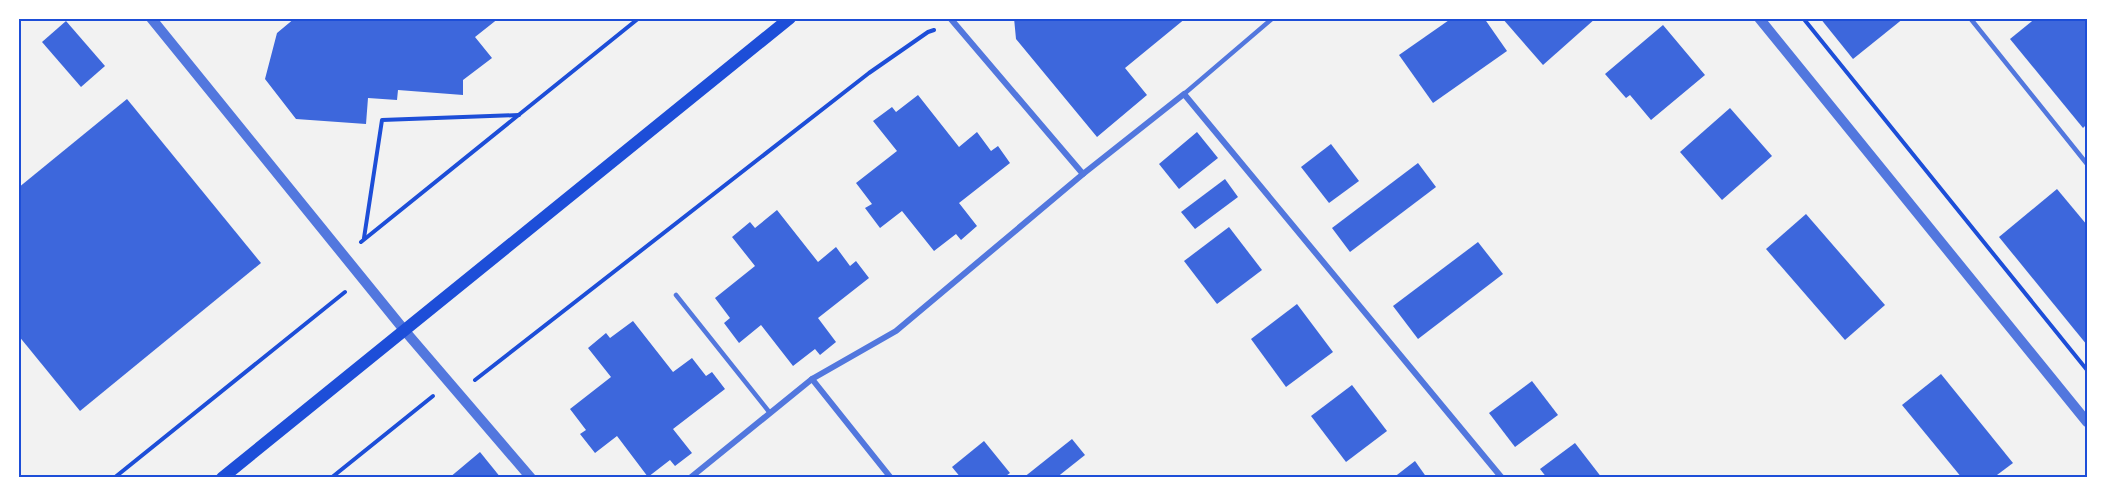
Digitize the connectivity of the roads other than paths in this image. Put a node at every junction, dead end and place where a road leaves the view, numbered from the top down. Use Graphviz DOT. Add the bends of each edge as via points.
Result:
graph roads {
  1 [pos="151,18"];
  2 [pos="790,18"];
  3 [pos="950,18"];
  4 [pos="1273,18"];
  5 [pos="1759,18"];
  6 [pos="1970,18"];
  7 [pos="1184,94"];
  8 [pos="2087,164"];
  9 [pos="1083,174"];
  10 [pos="676,295"];
  11 [pos="405,330"];
  12 [pos="812,380"];
  13 [pos="770,413"];
  14 [pos="2087,422"];
  15 [pos="222,478"];
  16 [pos="531,478"];
  17 [pos="690,478"];
  18 [pos="891,478"];
  19 [pos="1502,478"];
  1 -- 11 [label="street"];
  2 -- 11 [label="main road"];
  3 -- 9 [label="street"];
  4 -- 7 [label="lane"];
  5 -- 14 [label="street"];
  6 -- 8 [label="lane"];
  7 -- 9 [label="street"];
  7 -- 19 [label="street"];
  9 -- 12 [label="street" via="896,331"];
  10 -- 13 [label="lane"];
  11 -- 15 [label="main road"];
  11 -- 16 [label="street"];
  12 -- 13 [label="street"];
  12 -- 18 [label="street"];
  13 -- 17 [label="street"];
}
